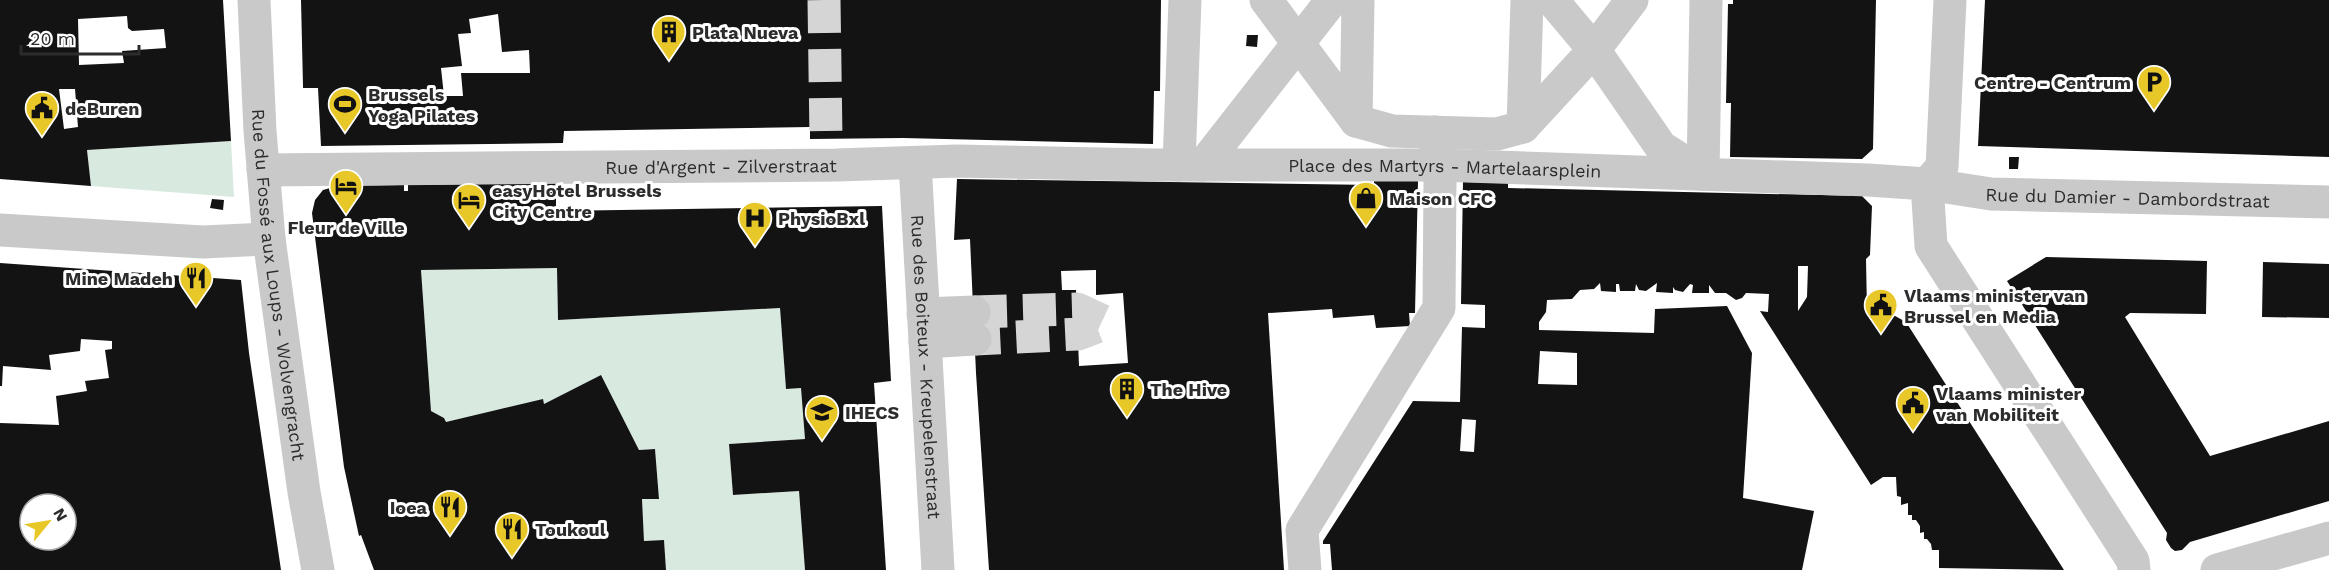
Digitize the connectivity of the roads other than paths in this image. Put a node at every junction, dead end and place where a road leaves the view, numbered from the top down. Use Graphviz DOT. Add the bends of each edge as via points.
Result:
graph roads {
  1 [pos="254,0"];
  2 [pos="1185,0"];
  3 [pos="1266,0"];
  4 [pos="1552,0"];
  5 [pos="1632,0"];
  6 [pos="1706,0"];
  7 [pos="1950,0"];
  8 [pos="1356,9"];
  9 [pos="1523,13"];
  10 [pos="1299,41"];
  11 [pos="1594,50"];
  12 [pos="1356,121"];
  13 [pos="1409,126"];
  14 [pos="1492,127"];
  15 [pos="915,163"];
  16 [pos="1191,165"];
  17 [pos="1437,165"];
  18 [pos="263,170"];
  19 [pos="1703,174"];
  20 [pos="1927,184"];
  21 [pos="2329,202"];
  22 [pos="0,230"];
  23 [pos="269,239"];
  24 [pos="974,326"];
  25 [pos="924,328"];
  26 [pos="2329,538"];
  27 [pos="318,570"];
  28 [pos="938,570"];
  29 [pos="1305,570"];
  30 [pos="2134,570"];
  31 [pos="2217,570"];
  1 -- 18 [label="street, Rue du Fossé aux Loups - Wolvengracht"];
  2 -- 16 [label="street"];
  3 -- 10 [label="street"];
  4 -- 11 [label="street"];
  5 -- 11 [label="street"];
  6 -- 19 [label="street"];
  7 -- 20 [label="street" via="1942,167"];
  8 -- 10 [label="street"];
  8 -- 12 [label="street" via="1365,71"];
  9 -- 14 [label="street" via="1519,72"];
  10 -- 12 [label="street"];
  10 -- 16 [label="street"];
  11 -- 14 [label="street"];
  11 -- 19 [label="street" via="1661,147"];
  12 -- 13 [label="street"];
  13 -- 14 [label="street"];
  13 -- 17 [label="street"];
  15 -- 16 [label="street, Rue d'Argent - Zilverstraat"];
  15 -- 18 [label="street, Rue d'Argent - Zilverstraat"];
  15 -- 25 [label="street, Rue des Boiteux - Kreupelenstraat"];
  16 -- 17 [label="street, Place des Martyrs - Martelaarsplein"];
  17 -- 19 [label="street, Place des Martyrs - Martelaarsplein"];
  17 -- 29 [label="street" via="1439,308 1302,530"];
  18 -- 23 [label="street, Rue du Fossé aux Loups - Wolvengracht"];
  19 -- 20 [label="street, Place des Martyrs - Martelaarsplein"];
  20 -- 21 [label="street, Rue du Damier - Dambordstraat" via="1991,194"];
  20 -- 30 [label="street" via="1931,246 2133,561"];
  22 -- 23 [label="street" via="203,242"];
  23 -- 27 [label="street, Rue du Fossé aux Loups - Wolvengracht"];
  24 -- 25 [label="street"];
  25 -- 28 [label="street, Rue des Boiteux - Kreupelenstraat"];
  26 -- 31 [label="street"];
}
